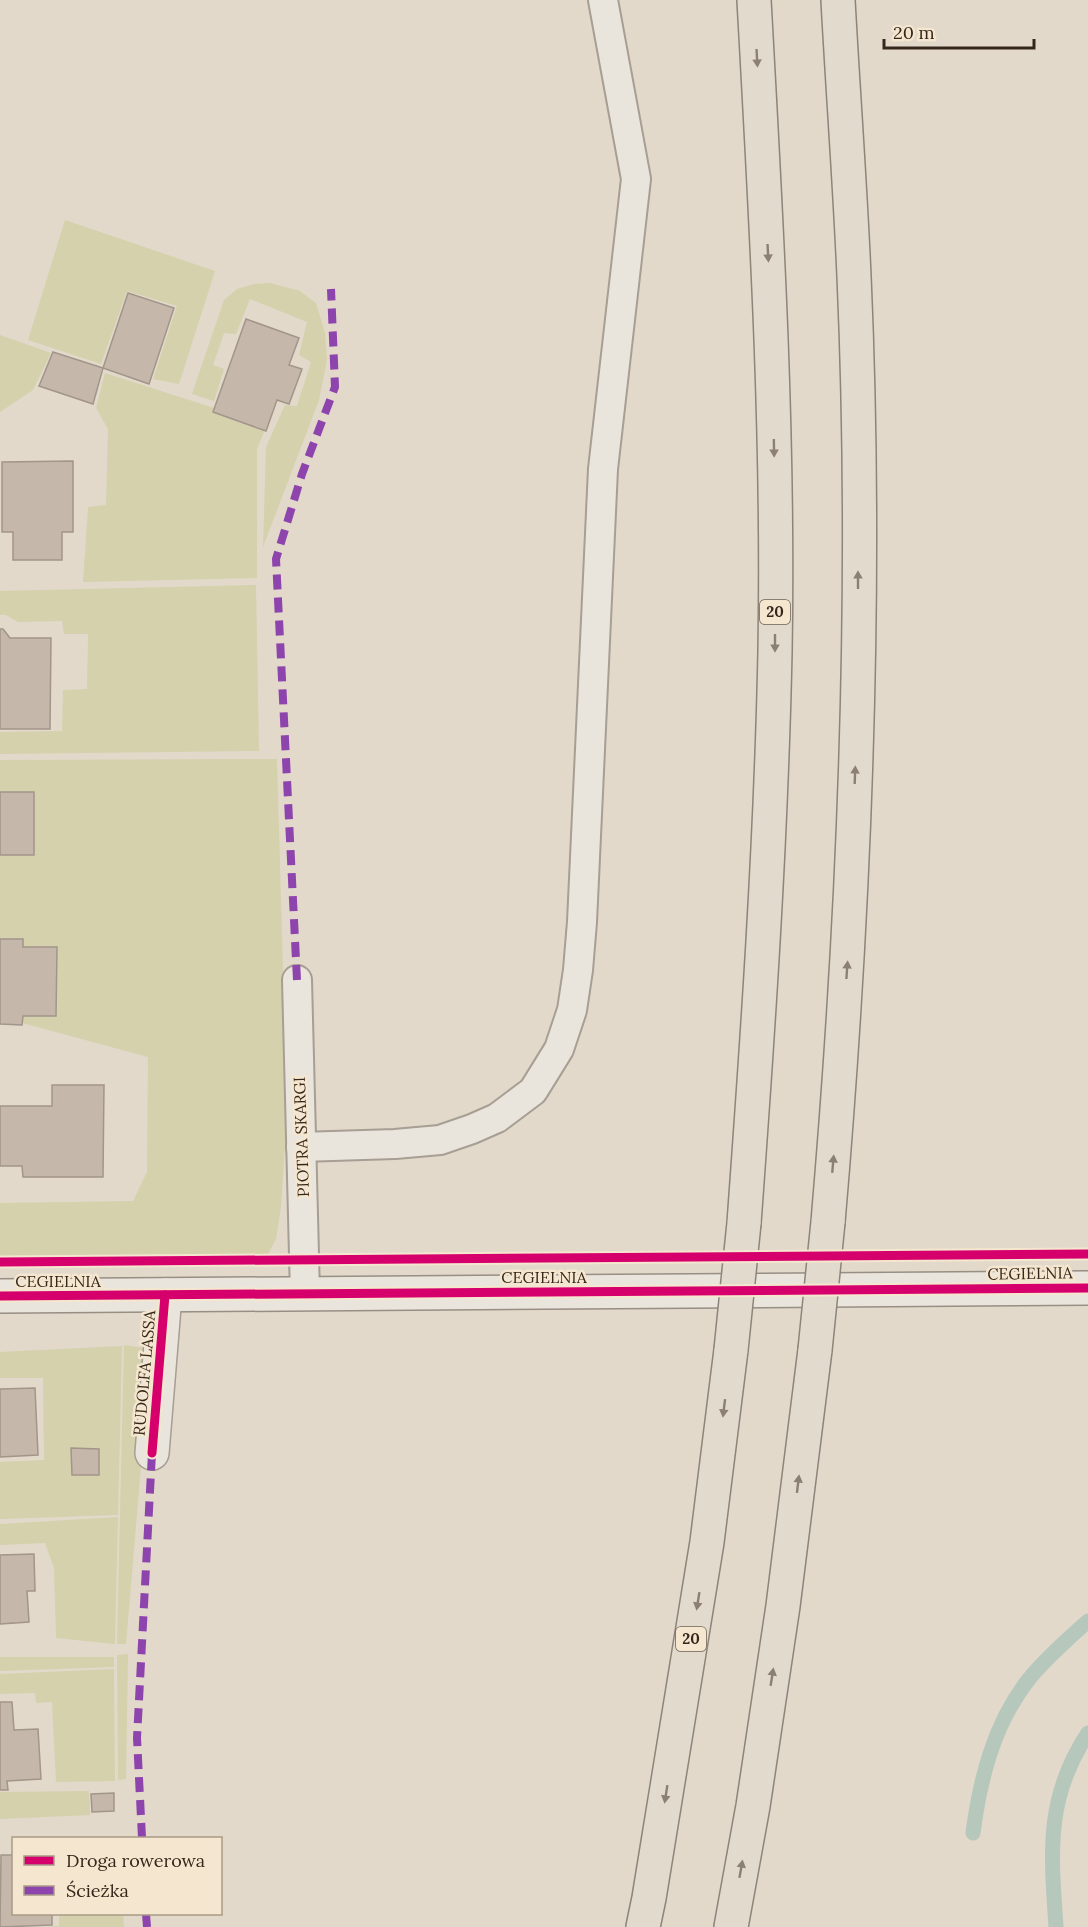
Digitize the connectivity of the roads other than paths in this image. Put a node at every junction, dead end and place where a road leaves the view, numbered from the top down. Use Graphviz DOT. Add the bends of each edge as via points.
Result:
graph roads {
  1 [pos="603,0"];
  2 [pos="754,0"];
  3 [pos="838,0"];
  4 [pos="297,980"];
  5 [pos="301,1147"];
  6 [pos="1088,1288"];
  7 [pos="305,1293"];
  8 [pos="165,1295"];
  9 [pos="0,1296"];
  10 [pos="152,1453"];
  11 [pos="643,1927"];
  12 [pos="731,1927"];
  1 -- 5 [label="lane" via="636,178 603,469 582,922 572,1010 559,1049 533,1090 497,1118 440,1140"];
  2 -- 11 [label="main road, 20, one-way, bridge" via="773,387 775,650 769,854 744,1223 731,1350 707,1542"];
  12 -- 3 [label="main road, one-way, bridge" via="783,1606 815,1350 848,959 859,503 854,276"];
  4 -- 5 [label="lane, PIOTRA SKARGI"];
  5 -- 7 [label="lane, PIOTRA SKARGI"];
  6 -- 7 [label="street, CEGIELNIA"];
  7 -- 8 [label="street, CEGIELNIA"];
  8 -- 9 [label="street, CEGIELNIA"];
  8 -- 10 [label="street, RUDOLFA LASSA"];
}
